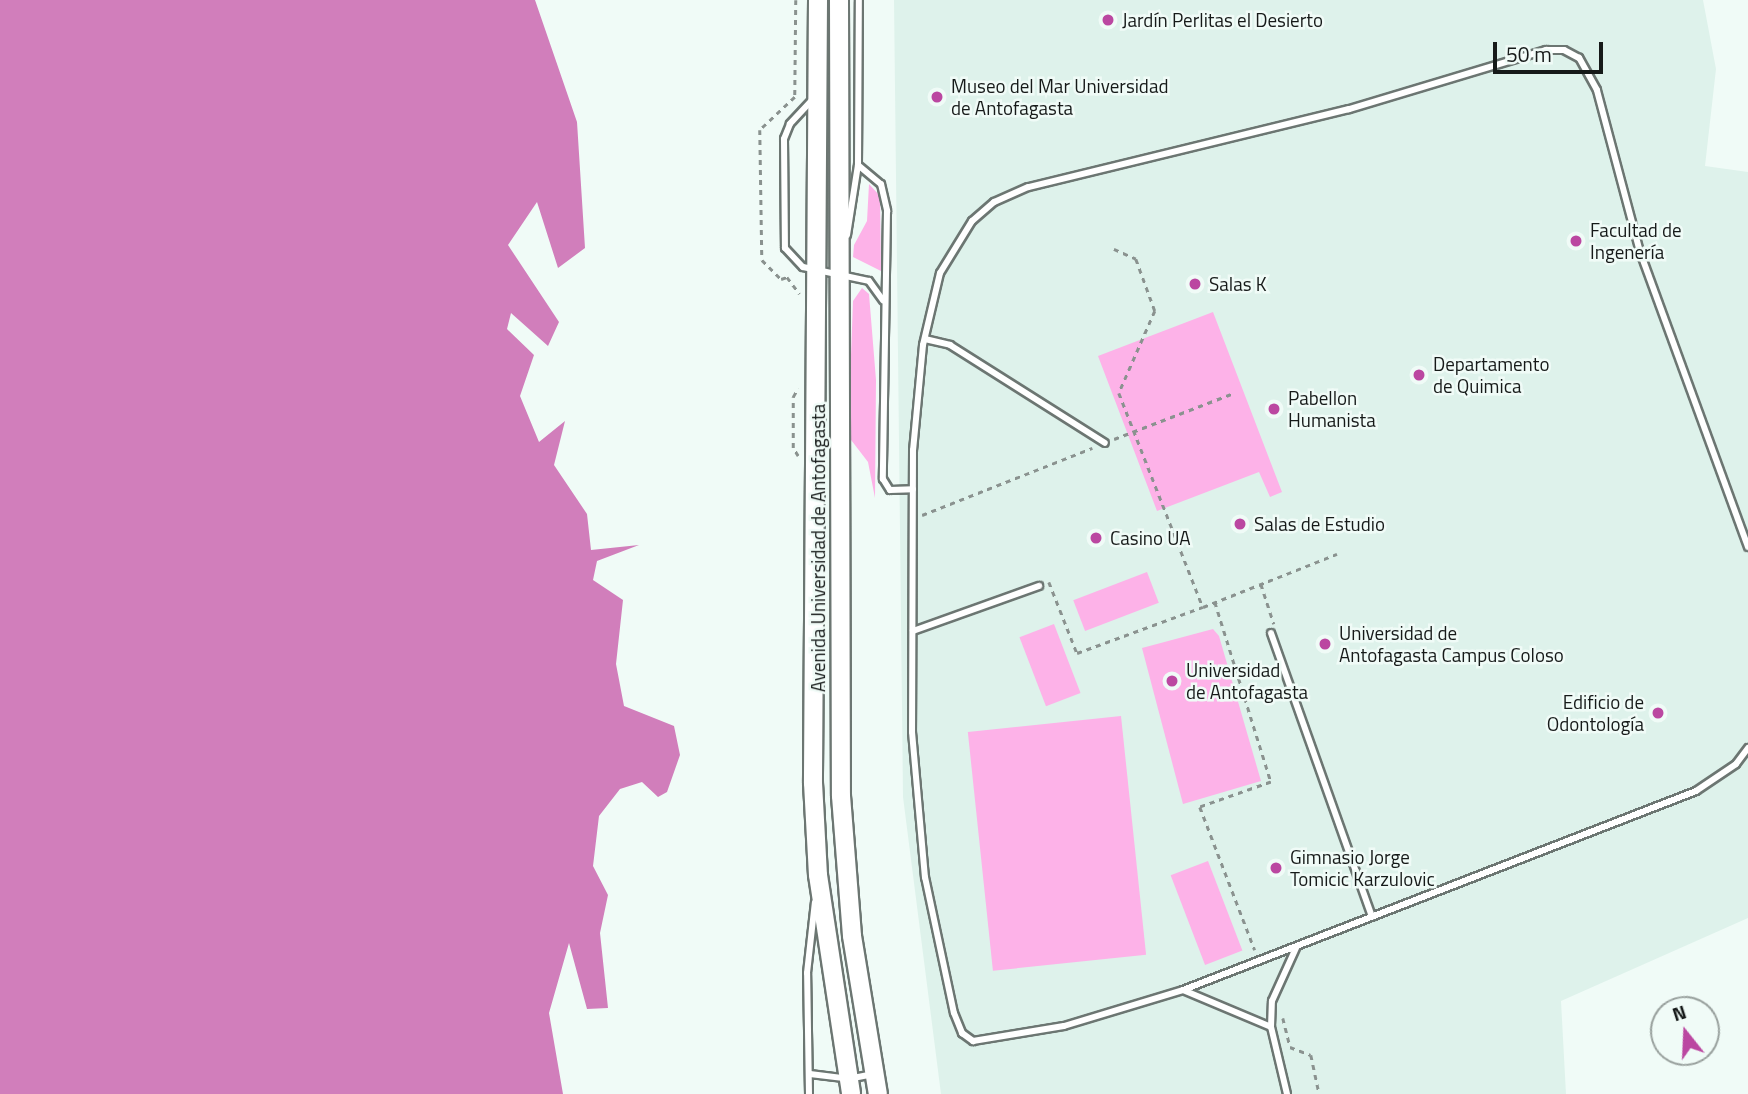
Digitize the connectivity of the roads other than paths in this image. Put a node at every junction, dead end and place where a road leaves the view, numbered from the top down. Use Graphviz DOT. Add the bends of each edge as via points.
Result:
graph roads {
  1 [pos="818,0"];
  2 [pos="839,0"];
  3 [pos="859,0"];
  4 [pos="817,95"];
  5 [pos="858,165"];
  6 [pos="817,271"];
  7 [pos="838,271"];
  8 [pos="884,301"];
  9 [pos="925,339"];
  10 [pos="1105,443"];
  11 [pos="913,489"];
  12 [pos="1748,547"];
  13 [pos="1039,586"];
  14 [pos="913,631"];
  15 [pos="1274,634"];
  16 [pos="1748,748"];
  17 [pos="818,876"];
  18 [pos="1371,917"];
  19 [pos="1298,945"];
  20 [pos="1183,990"];
  21 [pos="1271,1027"];
  22 [pos="810,1074"];
  23 [pos="875,1074"];
  24 [pos="847,1089"];
  25 [pos="809,1094"];
  26 [pos="878,1094"];
  27 [pos="1287,1094"];
  1 -- 4 [label="main road, Avenida Universidad de Antofagasta"];
  2 -- 7 [label="main road, Avenida Universidad de Antofagasta"];
  3 -- 5 [label="lane"];
  4 -- 6 [label="main road, Avenida Universidad de Antofagasta"];
  4 -- 6 [label="lane" via="790,124 784,139 783,232 792,259"];
  5 -- 7 [label="lane"];
  5 -- 8 [label="lane" via="884,189 888,283"];
  6 -- 7 [label="lane"];
  6 -- 17 [label="main road, Avenida Universidad de Antofagasta" via="812,712"];
  7 -- 8 [label="lane" via="869,281"];
  7 -- 23 [label="main road, Avenida Universidad de Antofagasta" via="841,796 852,936"];
  8 -- 11 [label="lane" via="883,479 890,490"];
  9 -- 10 [label="lane" via="950,345"];
  9 -- 11 [label="lane"];
  9 -- 12 [label="lane" via="940,274 954,244 994,202 1036,185 1349,109 1546,50 1564,50 1579,58 1597,90 1640,251"];
  11 -- 14 [label="lane"];
  13 -- 14 [label="lane"];
  14 -- 20 [label="lane" via="912,732 925,877 962,1033 973,1041 986,1041 1038,1031"];
  15 -- 18 [label="lane"];
  16 -- 18 [label="lane" via="1735,764 1696,791"];
  17 -- 22 [label="lane" via="807,973"];
  17 -- 24 [label="main road, Avenida Universidad de Antofagasta"];
  18 -- 19 [label="lane"];
  19 -- 20 [label="lane"];
  19 -- 21 [label="lane" via="1278,979"];
  20 -- 21 [label="lane"];
  21 -- 27 [label="lane"];
  22 -- 24 [label="lane"];
  22 -- 25 [label="lane"];
  23 -- 24 [label="lane"];
  23 -- 26 [label="main road, Avenida Universidad de Antofagasta"];
}
